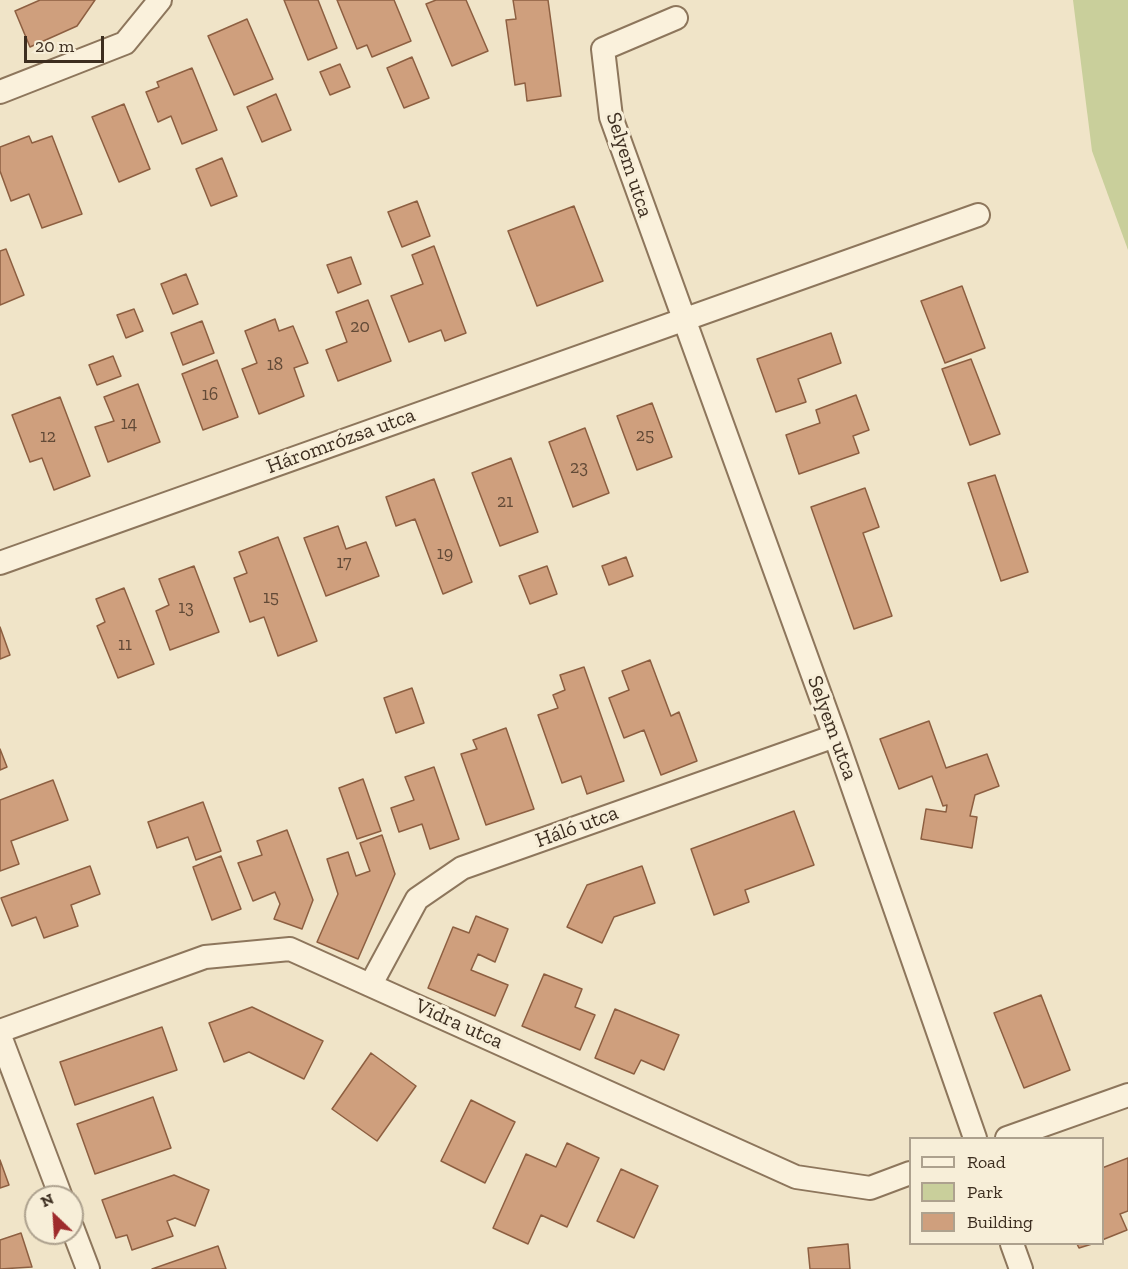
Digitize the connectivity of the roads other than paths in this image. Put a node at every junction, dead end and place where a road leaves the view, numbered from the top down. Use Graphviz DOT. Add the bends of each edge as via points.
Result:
graph roads {
  1 [pos="160,0"];
  2 [pos="676,18"];
  3 [pos="0,92"];
  4 [pos="978,215"];
  5 [pos="683,320"];
  6 [pos="0,563"];
  7 [pos="835,736"];
  8 [pos="371,984"];
  9 [pos="0,1034"];
  10 [pos="1128,1095"];
  11 [pos="975,1137"];
  12 [pos="1010,1137"];
  13 [pos="909,1173"];
  14 [pos="57,1185"];
  15 [pos="79,1245"];
  16 [pos="1012,1245"];
  17 [pos="88,1269"];
  18 [pos="1021,1269"];
  1 -- 3 [label="street" via="125,43"];
  2 -- 5 [label="street, Selyem utca" via="603,49 610,117"];
  4 -- 5 [label="street"];
  5 -- 6 [label="street, Háromrózsa utca"];
  5 -- 7 [label="street, Selyem utca"];
  7 -- 8 [label="street, Háló utca" via="462,868 417,899"];
  7 -- 11 [label="street, Selyem utca"];
  8 -- 9 [label="street, Vidra utca" via="290,949 205,957"];
  8 -- 13 [label="street, Vidra utca" via="796,1177 870,1188"];
  9 -- 14 [label="street"];
  10 -- 12 [label="street"];
  15 -- 17 [label="street"];
  16 -- 18 [label="street"];
}
